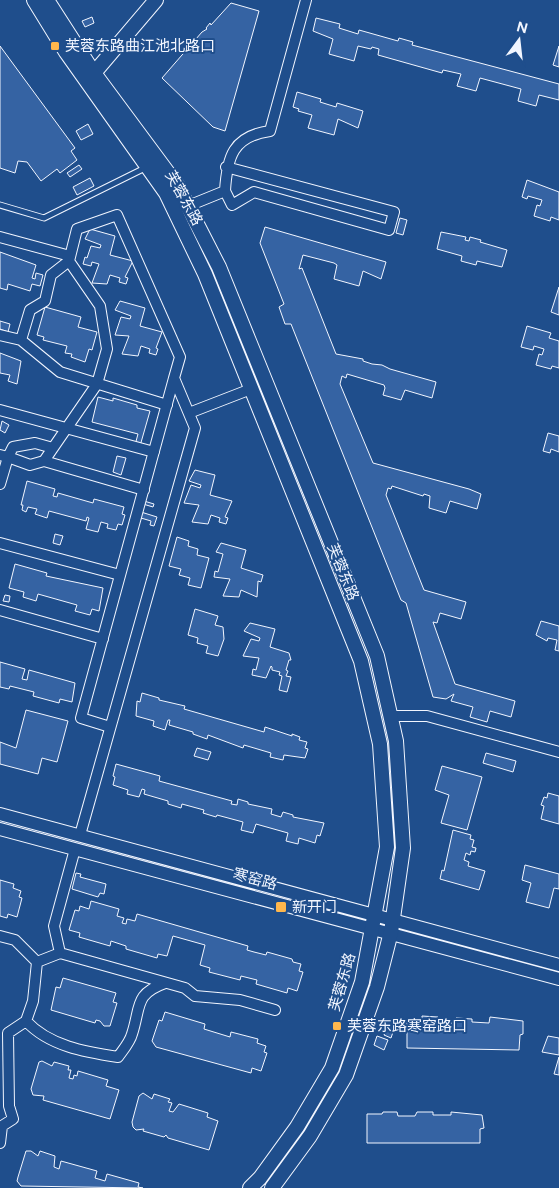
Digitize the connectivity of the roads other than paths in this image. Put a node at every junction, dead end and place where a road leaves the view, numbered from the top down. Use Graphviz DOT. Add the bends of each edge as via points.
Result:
graph roads {
  1 [pos="34,0"];
  2 [pos="47,0"];
  3 [pos="156,0"];
  4 [pos="306,0"];
  5 [pos="94,73"];
  6 [pos="147,166"];
  7 [pos="226,167"];
  8 [pos="225,191"];
  9 [pos="0,205"];
  10 [pos="188,206"];
  11 [pos="0,236"];
  12 [pos="69,258"];
  13 [pos="0,335"];
  14 [pos="21,340"];
  15 [pos="174,378"];
  16 [pos="97,384"];
  17 [pos="252,389"];
  18 [pos="167,405"];
  19 [pos="0,410"];
  20 [pos="189,413"];
  21 [pos="66,428"];
  22 [pos="53,448"];
  23 [pos="154,452"];
  24 [pos="4,456"];
  25 [pos="44,461"];
  26 [pos="0,484"];
  27 [pos="144,490"];
  28 [pos="0,543"];
  29 [pos="120,576"];
  30 [pos="0,610"];
  31 [pos="103,638"];
  32 [pos="390,716"];
  33 [pos="110,727"];
  34 [pos="559,752"];
  35 [pos="0,814"];
  36 [pos="0,829"];
  37 [pos="80,835"];
  38 [pos="75,849"];
  39 [pos="374,913"];
  40 [pos="392,918"];
  41 [pos="372,928"];
  42 [pos="391,932"];
  43 [pos="0,936"];
  44 [pos="60,953"];
  45 [pos="37,962"];
  46 [pos="559,964"];
  47 [pos="559,979"];
  48 [pos="165,983"];
  49 [pos="275,1010"];
  50 [pos="26,1021"];
  51 [pos="4,1033"];
  52 [pos="5,1108"];
  53 [pos="1,1125"];
  54 [pos="0,1143"];
  55 [pos="250,1188"];
  56 [pos="272,1188"];
  1 -- 6 [label="main road, 芙蓉东路" via="66,52"];
  2 -- 5 [label="main road, 芙蓉东路"];
  3 -- 5 [label="main road"];
  4 -- 7 [label="street" via="270,131 252,133 235,149"];
  5 -- 10 [label="main road, 芙蓉东路" via="177,185"];
  6 -- 9 [label="lane" via="44,218"];
  6 -- 17 [label="main road, 芙蓉东路" via="166,193 205,274"];
  7 -- 8 [label="street"];
  7 -- 8 [label="street" via="394,212 389,230 254,192 232,204"];
  8 -- 10 [label="street"];
  10 -- 32 [label="main road, 芙蓉东路" via="220,267 377,656"];
  11 -- 12 [label="street"];
  12 -- 14 [label="street" via="51,275 45,301 30,310"];
  12 -- 15 [label="street" via="77,229 117,215 180,357"];
  12 -- 16 [label="street" via="100,306 106,349"];
  13 -- 14 [label="street"];
  14 -- 16 [label="street" via="60,372"];
  15 -- 18 [label="street"];
  15 -- 20 [label="street"];
  16 -- 18 [label="street"];
  16 -- 21 [label="street"];
  17 -- 20 [label="street"];
  17 -- 39 [label="main road, 芙蓉东路" via="362,661 380,744 386,819 387,847"];
  18 -- 23 [label="street"];
  19 -- 21 [label="street"];
  20 -- 33 [label="street" via="194,428"];
  21 -- 22 [label="street"];
  21 -- 23 [label="street"];
  22 -- 24 [label="street" via="34,443 12,446"];
  22 -- 25 [label="street"];
  23 -- 27 [label="street"];
  24 -- 25 [label="street" via="30,465"];
  24 -- 26 [label="street"];
  25 -- 27 [label="street"];
  27 -- 29 [label="street"];
  28 -- 29 [label="street"];
  29 -- 31 [label="street"];
  30 -- 31 [label="street"];
  31 -- 33 [label="street" via="81,718"];
  32 -- 34 [label="street" via="427,716"];
  32 -- 40 [label="main road, 芙蓉东路" via="396,741 403,848"];
  33 -- 37 [label="street"];
  35 -- 37 [label="street, 寒窑路"];
  36 -- 38 [label="street, 寒窑路"];
  37 -- 39 [label="street, 寒窑路"];
  38 -- 41 [label="street, 寒窑路"];
  38 -- 44 [label="street" via="54,926"];
  39 -- 40 [label="street, 寒窑路"];
  39 -- 41 [label="main road, 芙蓉东路"];
  40 -- 42 [label="main road, 芙蓉东路"];
  40 -- 46 [label="street, 寒窑路"];
  41 -- 42 [label="street, 寒窑路"];
  41 -- 55 [label="main road, 芙蓉东路" via="362,982 332,1068 297,1127"];
  42 -- 47 [label="street, 寒窑路"];
  42 -- 56 [label="main road, 芙蓉东路" via="377,987 346,1075 310,1136"];
  43 -- 45 [label="street" via="15,940"];
  44 -- 45 [label="street"];
  44 -- 48 [label="street"];
  45 -- 50 [label="street" via="33,1000"];
  48 -- 49 [label="street" via="185,988 195,996 240,1000"];
  48 -- 50 [label="street" via="148,989 132,1036 118,1058 80,1051 37,1033"];
  50 -- 51 [label="street"];
  51 -- 52 [label="street"];
  52 -- 53 [label="street" via="13,1119"];
  53 -- 54 [label="street"];
}
